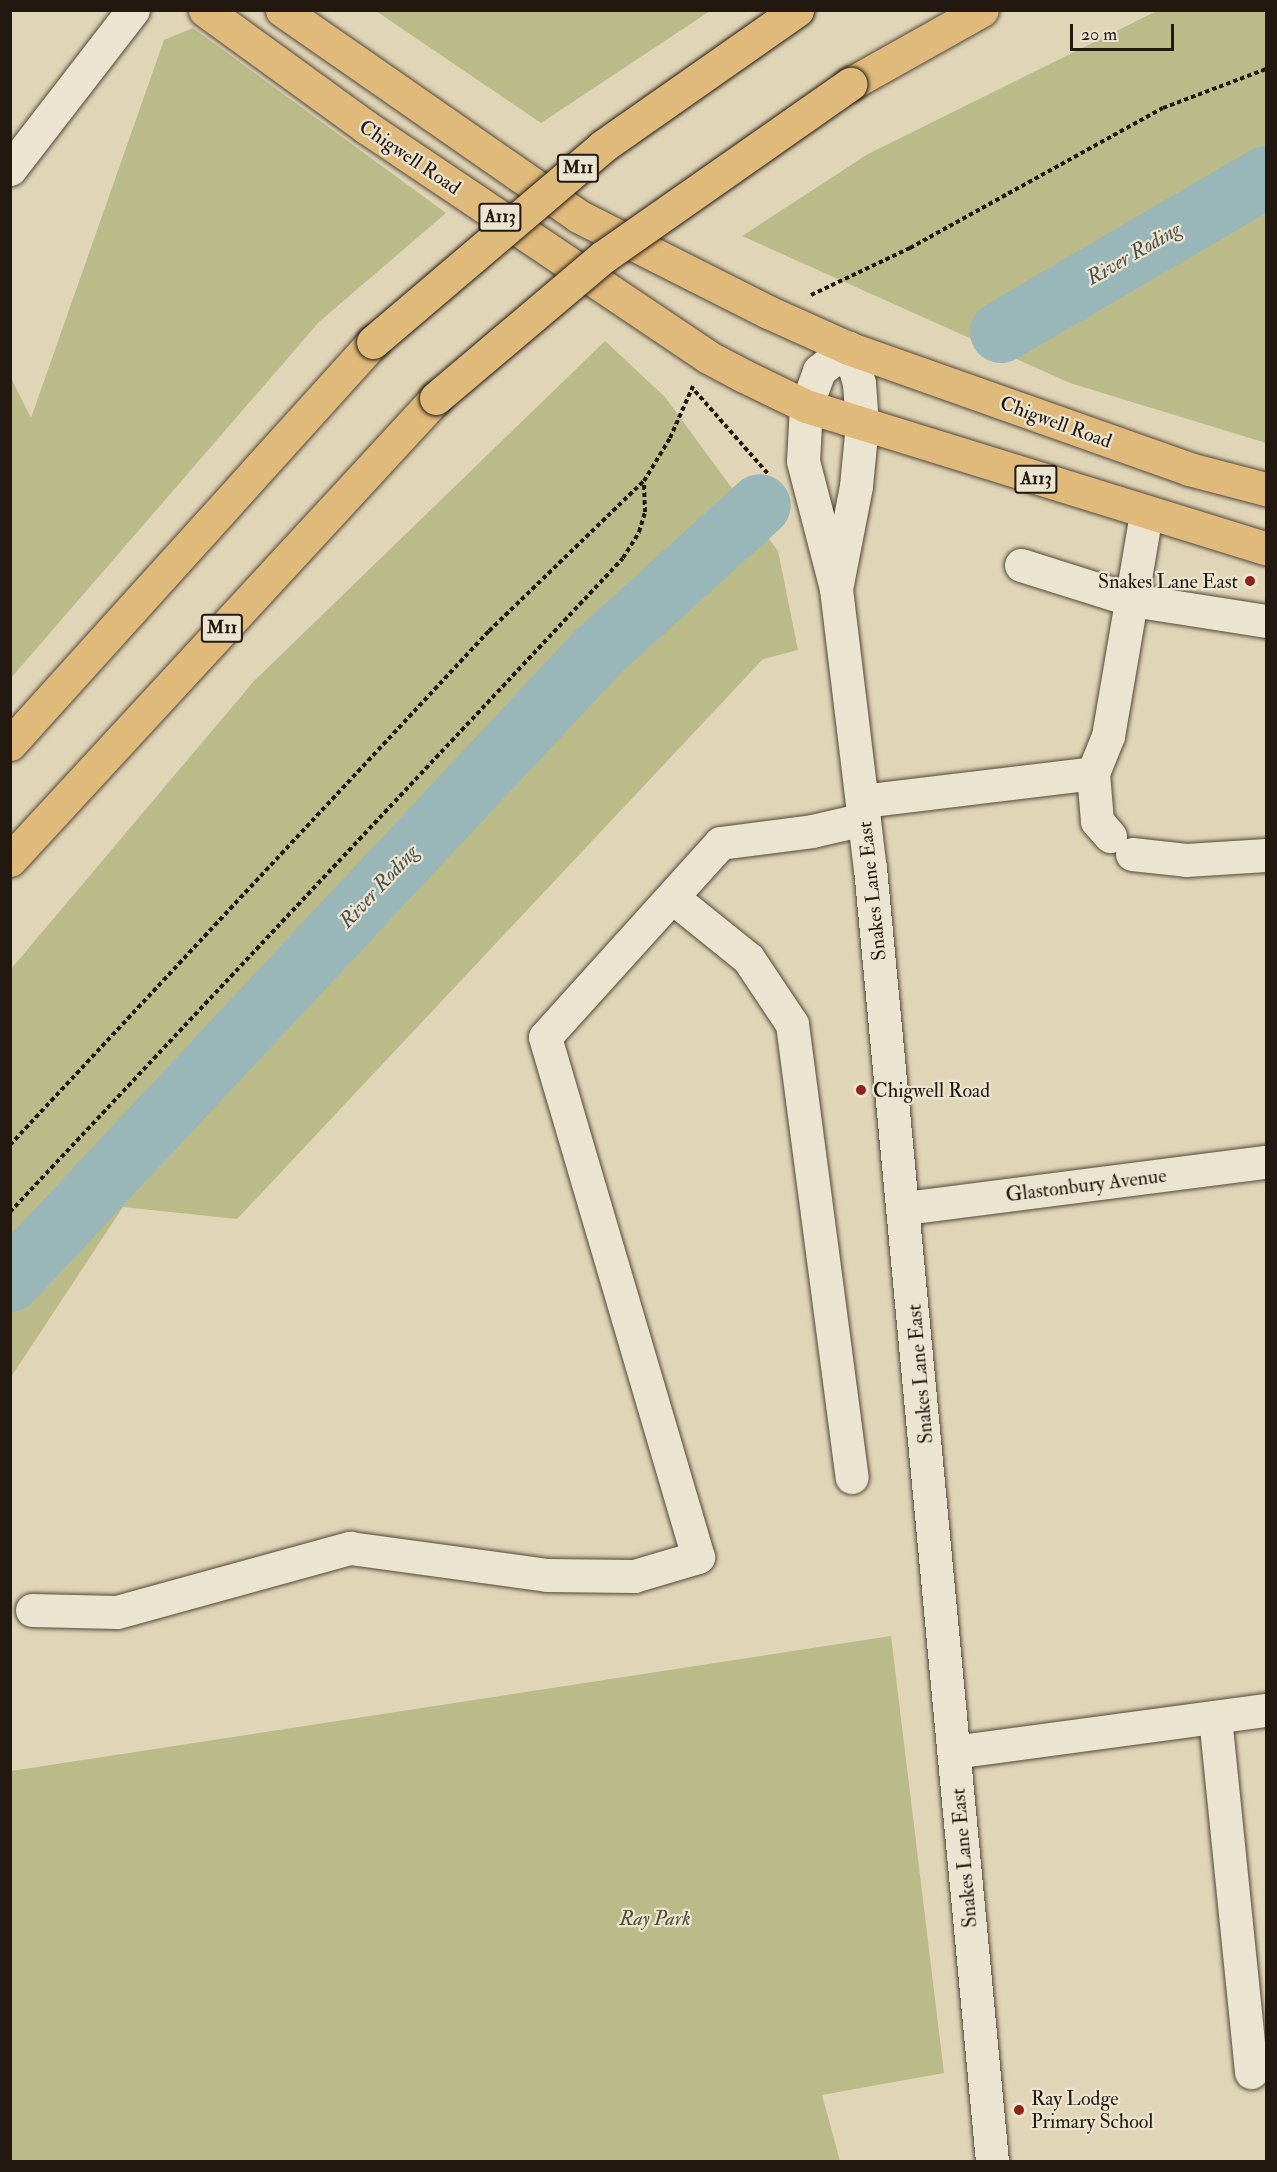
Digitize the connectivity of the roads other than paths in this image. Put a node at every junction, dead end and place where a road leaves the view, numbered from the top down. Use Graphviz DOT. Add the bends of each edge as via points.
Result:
graph roads {
  1 [pos="133,10"];
  2 [pos="205,10"];
  3 [pos="282,10"];
  4 [pos="797,10"];
  5 [pos="982,10"];
  6 [pos="10,169"];
  7 [pos="848,348"];
  8 [pos="806,406"];
  9 [pos="862,424"];
  10 [pos="1266,489"];
  11 [pos="1146,513"];
  12 [pos="1266,548"];
  13 [pos="1021,565"];
  14 [pos="836,589"];
  15 [pos="1132,600"];
  16 [pos="1266,621"];
  17 [pos="10,744"];
  18 [pos="1093,773"];
  19 [pos="863,810"];
  20 [pos="1266,855"];
  21 [pos="10,860"];
  22 [pos="672,897"];
  23 [pos="1266,1162"];
  24 [pos="904,1208"];
  25 [pos="852,1477"];
  26 [pos="32,1610"];
  27 [pos="1266,1710"];
  28 [pos="1215,1717"];
  29 [pos="954,1752"];
  30 [pos="1251,2072"];
  31 [pos="992,2162"];
  1 -- 6 [label="street"];
  2 -- 8 [label="main road, Chigwell Road / A113" via="366,128 708,357"];
  3 -- 7 [label="main road, Chigwell Road / A113" via="578,216"];
  4 -- 17 [label="main road, M11, bridge" via="603,146 373,342"];
  5 -- 21 [label="main road, M11, bridge" via="850,84 603,257 436,398"];
  7 -- 8 [label="street" via="819,371"];
  7 -- 9 [label="street" via="859,383"];
  7 -- 10 [label="main road, Chigwell Road / A113" via="1189,469"];
  8 -- 9 [label="main road, Chigwell Road / A113"];
  8 -- 14 [label="street, Snakes Lane East" via="803,461"];
  9 -- 11 [label="main road, Chigwell Road / A113"];
  9 -- 14 [label="street, Snakes Lane East" via="856,486"];
  11 -- 12 [label="main road, Chigwell Road / A113"];
  11 -- 15 [label="street"];
  13 -- 15 [label="street"];
  14 -- 19 [label="street, Snakes Lane East"];
  15 -- 16 [label="street"];
  15 -- 18 [label="street" via="1108,736"];
  18 -- 19 [label="street"];
  18 -- 20 [label="street" via="1097,821 1121,845 1186,860"];
  19 -- 22 [label="street" via="812,831 720,843"];
  19 -- 24 [label="street, Snakes Lane East"];
  22 -- 25 [label="street" via="748,958 792,1024"];
  22 -- 26 [label="street" via="545,1037 698,1557 634,1576 558,1575 350,1548 117,1612"];
  23 -- 24 [label="street, Glastonbury Avenue"];
  24 -- 29 [label="street, Snakes Lane East"];
  27 -- 28 [label="street"];
  28 -- 29 [label="street"];
  28 -- 30 [label="street"];
  29 -- 31 [label="street, Snakes Lane East"];
}
